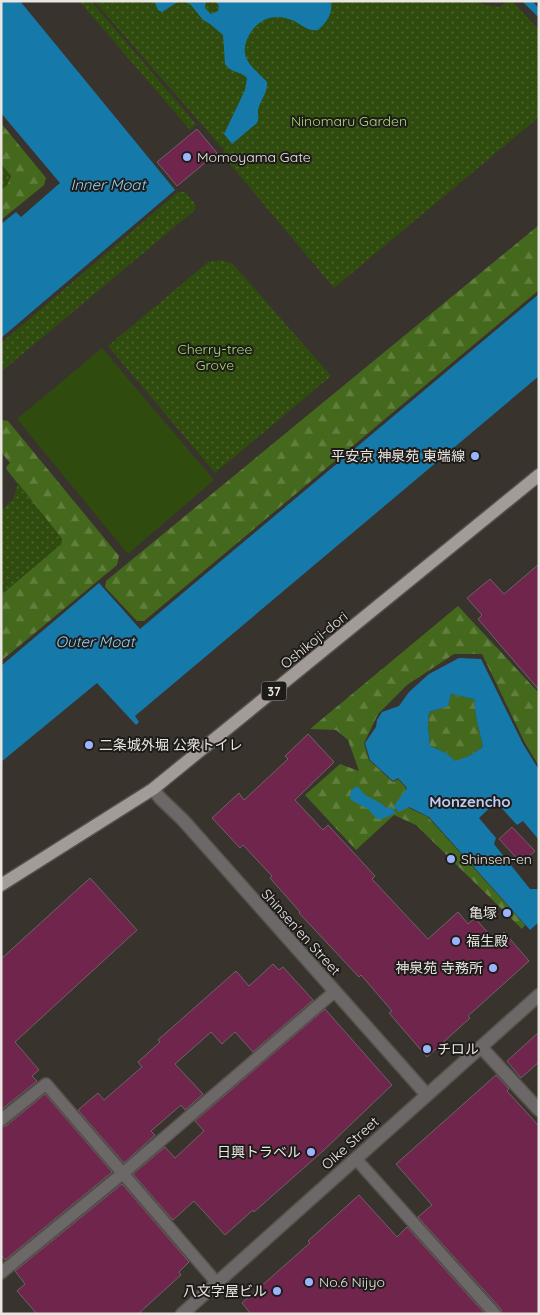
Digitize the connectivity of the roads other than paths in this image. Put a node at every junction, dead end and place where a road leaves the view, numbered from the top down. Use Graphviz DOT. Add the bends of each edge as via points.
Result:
graph roads {
  1 [pos="537,480"];
  2 [pos="154,789"];
  3 [pos="1,885"];
  4 [pos="334,992"];
  5 [pos="539,995"];
  6 [pos="481,1047"];
  7 [pos="427,1095"];
  8 [pos="539,1110"];
  9 [pos="1,1120"];
  10 [pos="356,1158"];
  11 [pos="122,1174"];
  12 [pos="1,1273"];
  13 [pos="217,1283"];
  14 [pos="182,1314"];
  15 [pos="495,1314"];
  1 -- 2 [label="main road, Oshikoji-dori / 37"];
  2 -- 3 [label="main road, Oshikoji-dori / 37"];
  2 -- 4 [label="street, Shinsen'en Street"];
  4 -- 7 [label="street, Shinsen'en Street"];
  4 -- 11 [label="lane"];
  5 -- 6 [label="street, Oike Street"];
  6 -- 7 [label="street, Oike Street"];
  6 -- 8 [label="street"];
  7 -- 10 [label="street, Oike Street"];
  9 -- 11 [label="lane" via="46,1084"];
  10 -- 13 [label="street, Oike Street"];
  10 -- 15 [label="lane"];
  11 -- 12 [label="lane"];
  11 -- 13 [label="lane"];
  13 -- 14 [label="street, Oike Street"];
}
